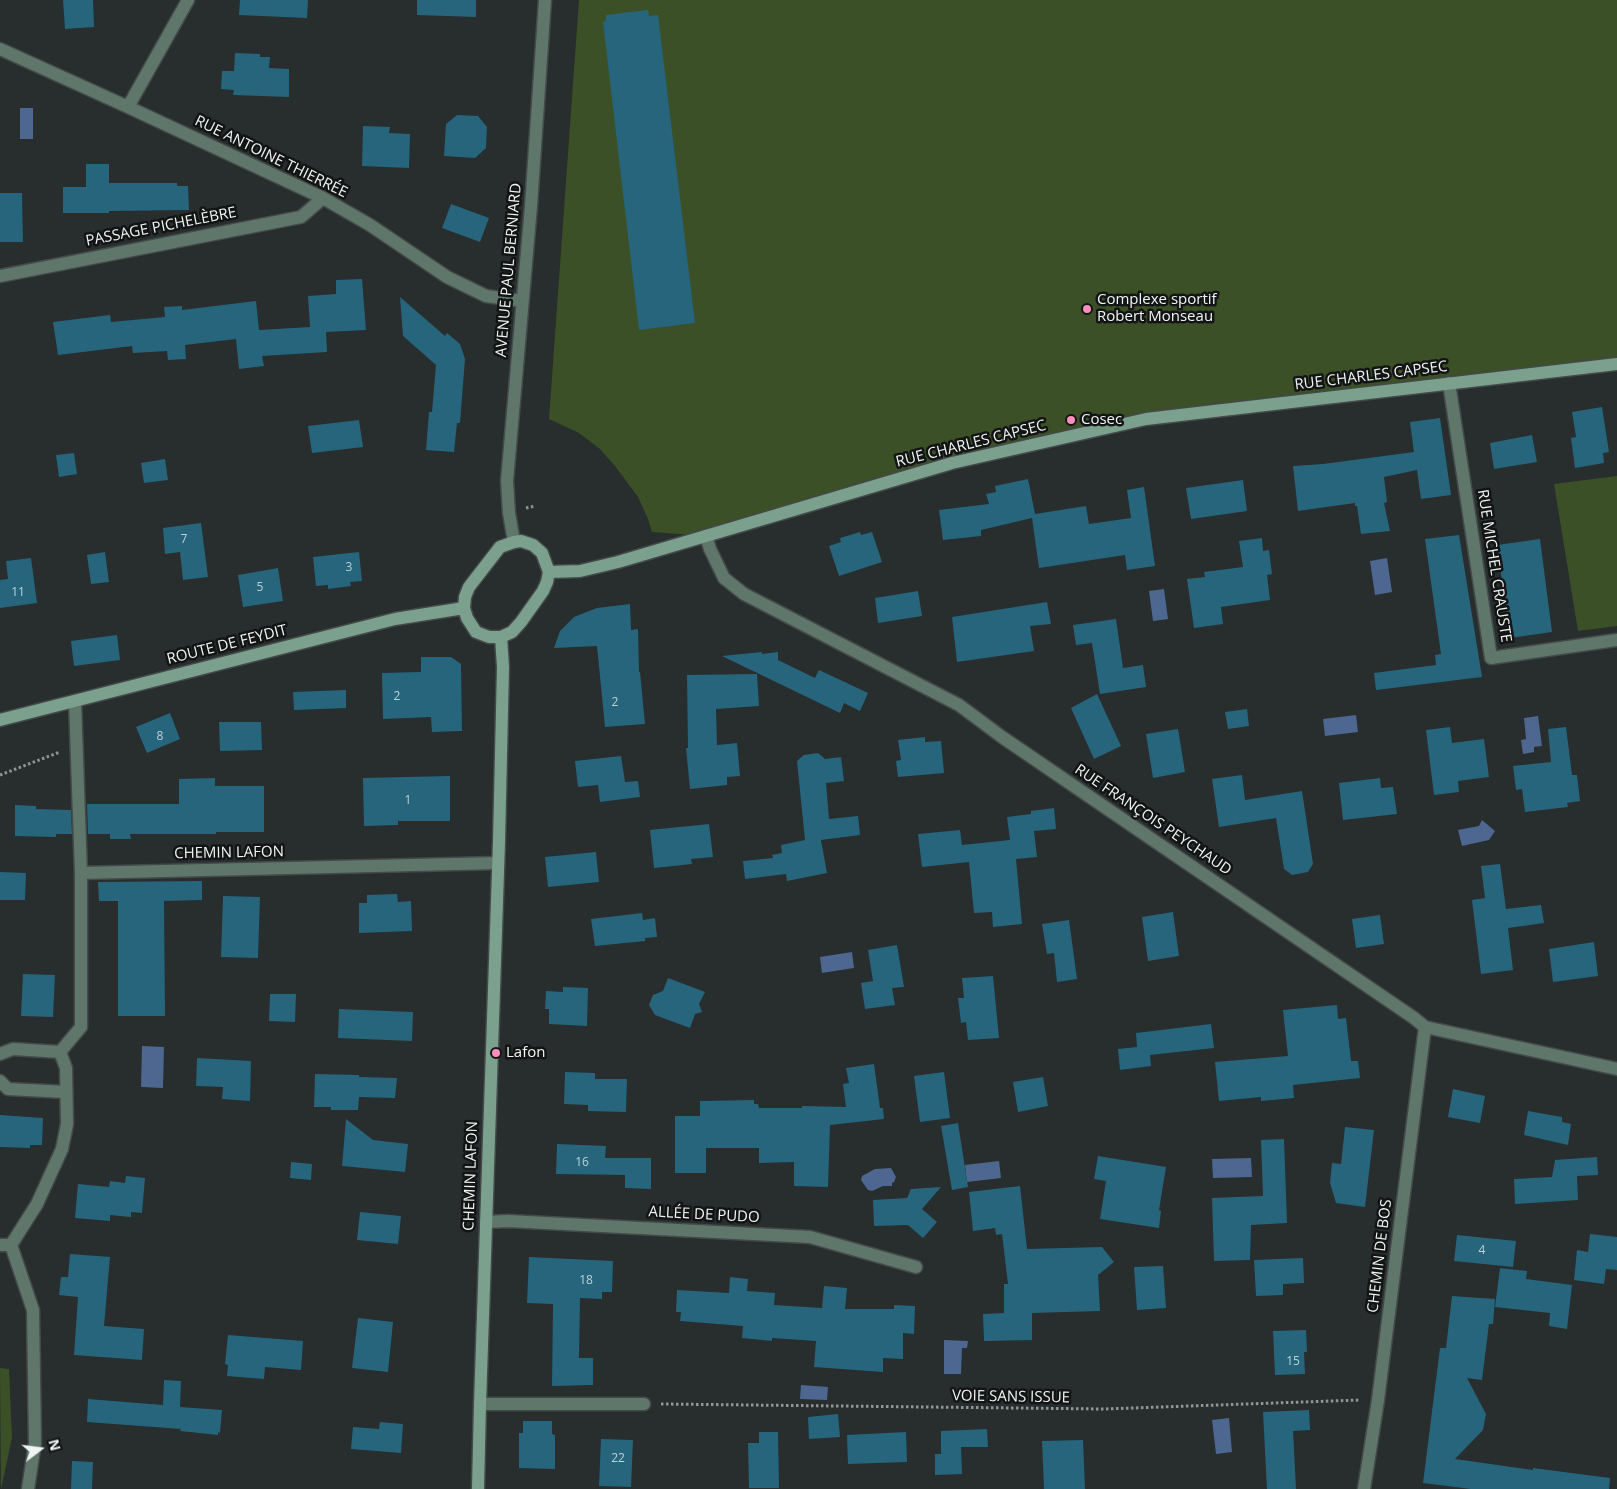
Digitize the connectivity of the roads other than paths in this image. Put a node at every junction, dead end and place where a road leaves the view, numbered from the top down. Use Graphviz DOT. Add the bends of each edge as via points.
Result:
graph roads {
  1 [pos="188,0"];
  2 [pos="545,0"];
  3 [pos="0,50"];
  4 [pos="128,107"];
  5 [pos="323,198"];
  6 [pos="0,276"];
  7 [pos="522,302"];
  8 [pos="1617,364"];
  9 [pos="1449,383"];
  10 [pos="706,536"];
  11 [pos="514,542"];
  12 [pos="549,572"];
  13 [pos="464,608"];
  14 [pos="501,637"];
  15 [pos="1617,640"];
  16 [pos="75,702"];
  17 [pos="0,720"];
  18 [pos="498,863"];
  19 [pos="80,873"];
  20 [pos="1425,1027"];
  21 [pos="60,1052"];
  22 [pos="0,1054"];
  23 [pos="1617,1069"];
  24 [pos="0,1081"];
  25 [pos="66,1092"];
  26 [pos="486,1222"];
  27 [pos="5,1245"];
  28 [pos="916,1267"];
  29 [pos="480,1404"];
  30 [pos="644,1404"];
  31 [pos="28,1489"];
  32 [pos="478,1489"];
  33 [pos="1364,1489"];
  1 -- 4 [label="street"];
  2 -- 7 [label="street, AVENUE PAUL BERNIARD"];
  3 -- 4 [label="street, RUE ANTOINE THIERRÉE"];
  4 -- 5 [label="street, RUE ANTOINE THIERRÉE"];
  5 -- 6 [label="street, PASSAGE PICHELÈBRE" via="301,217"];
  5 -- 7 [label="street, RUE ANTOINE THIERRÉE" via="447,277 486,296"];
  7 -- 11 [label="street, AVENUE PAUL BERNIARD" via="507,481 508,512"];
  8 -- 9 [label="street, RUE CHARLES CAPSEC"];
  9 -- 10 [label="street, RUE CHARLES CAPSEC" via="1146,419 952,463"];
  9 -- 15 [label="street, RUE MICHEL CRAUSTE" via="1491,658"];
  10 -- 12 [label="street, RUE CHARLES CAPSEC" via="580,571"];
  10 -- 20 [label="street, RUE FRANÇOIS PEYCHAUD" via="724,578 744,594 959,705"];
  11 -- 12 [label="street" via="533,545 542,553"];
  11 -- 13 [label="street" via="500,547 493,555 469,588"];
  12 -- 14 [label="street" via="543,591 521,622 512,632"];
  13 -- 14 [label="street" via="476,632"];
  13 -- 16 [label="street, ROUTE DE FEYDIT" via="395,619"];
  14 -- 18 [label="street, CHEMIN LAFON"];
  16 -- 17 [label="street, ROUTE DE FEYDIT"];
  16 -- 19 [label="street"];
  18 -- 19 [label="street, CHEMIN LAFON"];
  18 -- 26 [label="street, CHEMIN LAFON"];
  19 -- 21 [label="street" via="81,1027"];
  20 -- 23 [label="street, RUE FRANÇOIS PEYCHAUD"];
  20 -- 33 [label="street, CHEMIN DE BOS"];
  21 -- 22 [label="street" via="13,1049"];
  21 -- 25 [label="street" via="66,1068"];
  24 -- 25 [label="street" via="8,1089"];
  25 -- 27 [label="street" via="67,1124 62,1149 37,1204"];
  26 -- 28 [label="street, ALLÉE DE PUDO" via="810,1237"];
  26 -- 29 [label="street, CHEMIN LAFON"];
  27 -- 31 [label="street" via="33,1310 35,1443"];
  29 -- 30 [label="street"];
  29 -- 32 [label="street, CHEMIN LAFON"];
}
